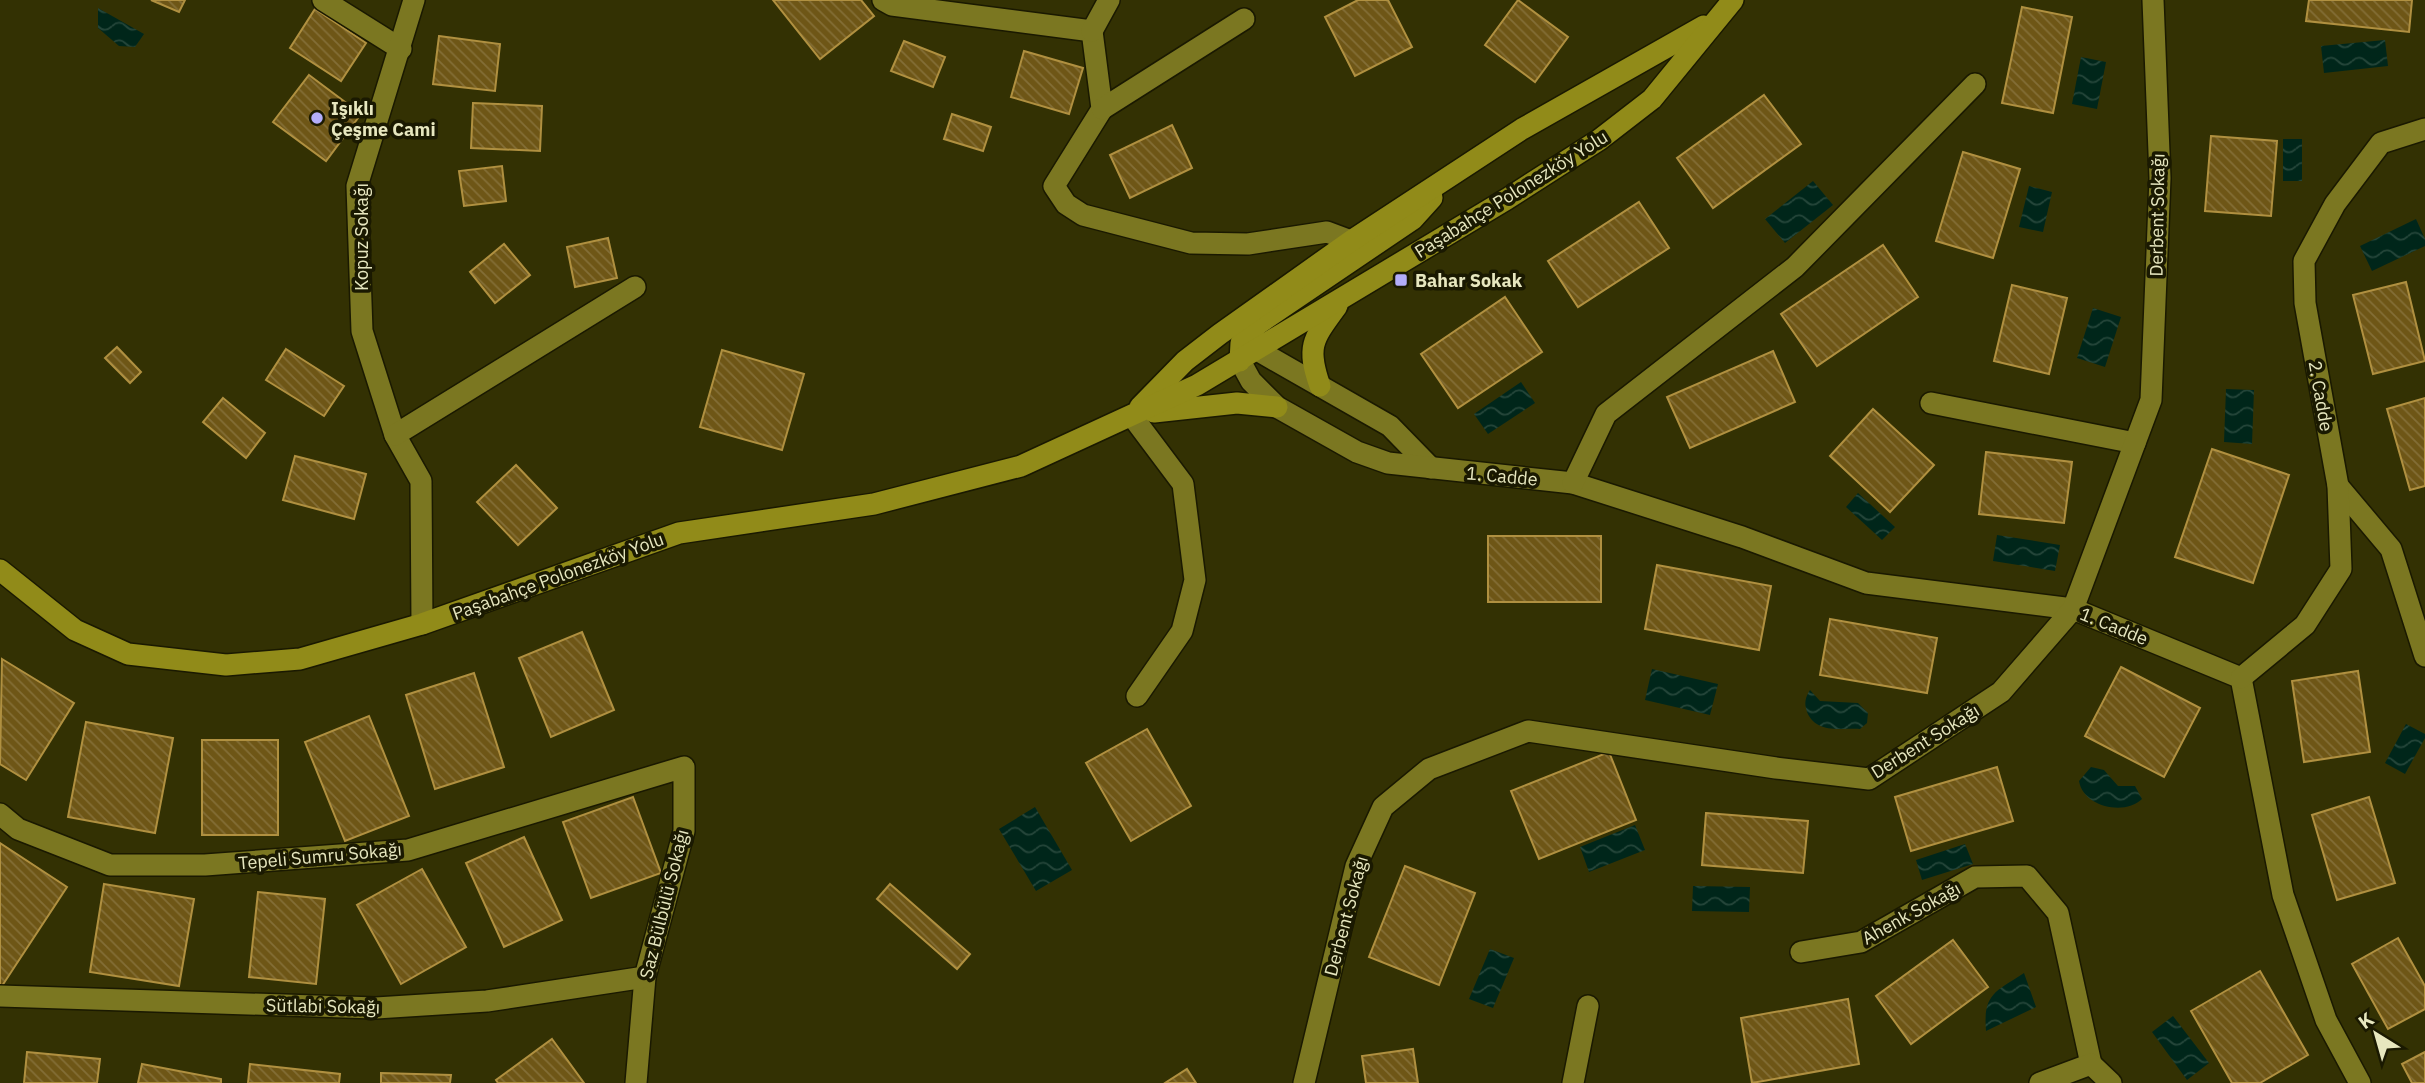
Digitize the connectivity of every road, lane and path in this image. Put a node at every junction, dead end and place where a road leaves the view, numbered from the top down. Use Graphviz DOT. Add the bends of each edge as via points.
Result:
graph roads {
  1 [pos="323,0"];
  2 [pos="414,0"];
  3 [pos="883,0"];
  4 [pos="1109,0"];
  5 [pos="1733,0"];
  6 [pos="2153,0"];
  7 [pos="965,8"];
  8 [pos="1244,19"];
  9 [pos="1715,20"];
  10 [pos="1092,32"];
  11 [pos="401,49"];
  12 [pos="1975,84"];
  13 [pos="1102,109"];
  14 [pos="2425,129"];
  15 [pos="1452,175"];
  16 [pos="1351,241"];
  17 [pos="635,287"];
  18 [pos="1342,299"];
  19 [pos="1220,334"];
  20 [pos="1246,351"];
  21 [pos="1320,386"];
  22 [pos="1931,403"];
  23 [pos="1277,407"];
  24 [pos="1132,416"];
  25 [pos="395,435"];
  26 [pos="2135,443"];
  27 [pos="1431,468"];
  28 [pos="1573,483"];
  29 [pos="2338,486"];
  30 [pos="0,570"];
  31 [pos="2073,609"];
  32 [pos="422,624"];
  33 [pos="2425,656"];
  34 [pos="2241,678"];
  35 [pos="1137,696"];
  36 [pos="684,767"];
  37 [pos="0,814"];
  38 [pos="1801,953"];
  39 [pos="645,977"];
  40 [pos="0,996"];
  41 [pos="1588,1006"];
  42 [pos="2091,1064"];
  43 [pos="636,1083"];
  44 [pos="1304,1083"];
  45 [pos="1573,1083"];
  46 [pos="2040,1083"];
  47 [pos="2112,1083"];
  48 [pos="2360,1083"];
  1 -- 11 [label="street"];
  2 -- 11 [label="street, Kopuz Sokağı"];
  3 -- 7 [label="street" via="892,5"];
  4 -- 10 [label="street"];
  5 -- 9 [label="main road, Paşabahçe Polonezköy Yolu"];
  6 -- 26 [label="street, Derbent Sokağı" via="2160,178 2151,400"];
  7 -- 10 [label="street"];
  8 -- 13 [label="street"];
  9 -- 15 [label="main road, Paşabahçe Polonezköy Yolu" via="1522,129"];
  9 -- 18 [label="main road, Paşabahçe Polonezköy Yolu" via="1651,99 1599,140"];
  10 -- 13 [label="street"];
  11 -- 25 [label="street, Kopuz Sokağı" via="358,186 362,331"];
  12 -- 28 [label="street" via="1795,267 1606,414"];
  13 -- 16 [label="street" via="1054,186 1066,204 1083,215 1191,243 1248,244 1327,232"];
  14 -- 29 [label="street, 2. Cadde" via="2381,143 2335,204 2304,261 2305,303"];
  15 -- 16 [label="main road, Paşabahçe Polonezköy Yolu"];
  15 -- 20 [label="main road" via="1413,219 1258,324"];
  16 -- 19 [label="main road, Paşabahçe Polonezköy Yolu"];
  17 -- 25 [label="street"];
  18 -- 20 [label="main road, Paşabahçe Polonezköy Yolu"];
  18 -- 21 [label="main road" via="1311,346"];
  19 -- 20 [label="main road"];
  19 -- 24 [label="main road, Paşabahçe Polonezköy Yolu" via="1185,361"];
  20 -- 21 [label="street"];
  20 -- 23 [label="street, 1. Cadde" via="1251,381"];
  20 -- 24 [label="main road, Paşabahçe Polonezköy Yolu"];
  21 -- 27 [label="street" via="1390,426"];
  22 -- 26 [label="street"];
  23 -- 24 [label="main road" via="1237,403"];
  23 -- 27 [label="street, 1. Cadde" via="1357,452 1388,463"];
  24 -- 32 [label="main road, Paşabahçe Polonezköy Yolu" via="1021,466 874,504 679,533"];
  24 -- 35 [label="street" via="1183,484 1195,580 1182,631"];
  25 -- 32 [label="street, Kopuz Sokağı" via="421,481"];
  26 -- 31 [label="street, Derbent Sokağı"];
  27 -- 28 [label="street, 1. Cadde"];
  28 -- 31 [label="street, 1. Cadde" via="1866,583"];
  29 -- 33 [label="street" via="2390,550"];
  29 -- 34 [label="street, 2. Cadde" via="2341,569 2305,625"];
  30 -- 32 [label="main road, Paşabahçe Polonezköy Yolu" via="75,629 128,654 226,665 300,659"];
  31 -- 34 [label="street, 1. Cadde"];
  31 -- 44 [label="street, Derbent Sokağı" via="2001,692 1870,779 1528,731 1429,769 1383,807 1356,866"];
  34 -- 48 [label="street" via="2283,895 2326,1020"];
  36 -- 37 [label="street, Tepeli Sumru Sokağı" via="408,849 205,865 110,865 18,829"];
  36 -- 39 [label="street, Saz Bülbülü Sokağı" via="684,831"];
  38 -- 42 [label="street, Ahenk Sokağı" via="1861,942 1975,877 2027,876 2058,914"];
  39 -- 40 [label="street, Sütlabi Sokağı" via="487,1001 376,1008"];
  39 -- 43 [label="street, Saz Bülbülü Sokağı"];
  41 -- 45 [label="street"];
  42 -- 46 [label="street"];
  42 -- 47 [label="street"];
}
